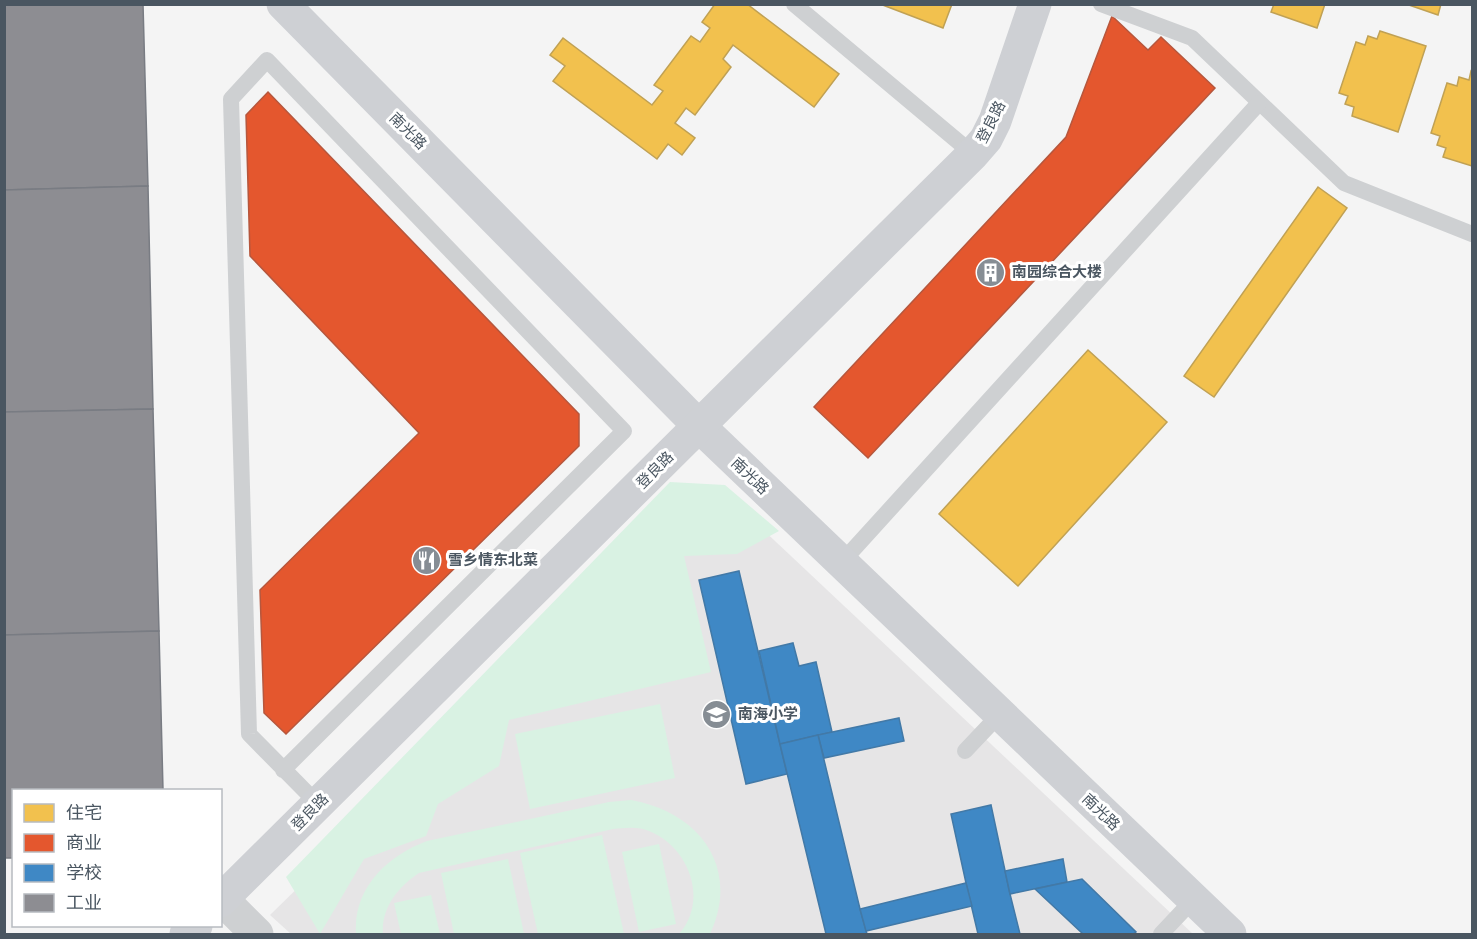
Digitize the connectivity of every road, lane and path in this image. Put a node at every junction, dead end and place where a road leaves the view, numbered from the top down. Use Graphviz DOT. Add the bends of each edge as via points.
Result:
graph roads {
  1 [pos="283,4"];
  2 [pos="794,4"];
  3 [pos="1035,4"];
  4 [pos="1101,4"];
  5 [pos="1259,103"];
  6 [pos="973,154"];
  7 [pos="1473,234"];
  8 [pos="699,426"];
  9 [pos="841,563"];
  10 [pos="999,715"];
  11 [pos="965,751"];
  12 [pos="283,770"];
  13 [pos="318,804"];
  14 [pos="222,899"];
  15 [pos="1193,900"];
  16 [pos="222,901"];
  17 [pos="257,934"];
  18 [pos="1161,934"];
  19 [pos="1230,934"];
  1 -- 8 [label="main road, 南光路"];
  2 -- 6 [label="lane"];
  3 -- 6 [label="main road, 登良路" via="995,122"];
  4 -- 5 [label="lane" via="1192,38"];
  5 -- 7 [label="lane" via="1344,183"];
  5 -- 9 [label="lane"];
  6 -- 8 [label="main road, 登良路"];
  8 -- 9 [label="main road, 南光路"];
  8 -- 13 [label="main road, 登良路"];
  9 -- 10 [label="main road, 南光路"];
  10 -- 11 [label="lane"];
  10 -- 15 [label="main road, 南光路"];
  12 -- 12 [label="lane" via="249,734 231,99 267,60 624,431"];
  12 -- 13 [label="lane"];
  13 -- 14 [label="main road, 登良路"];
  15 -- 18 [label="lane"];
  15 -- 19 [label="main road, 南光路"];
  16 -- 17 [label="street"];
}
